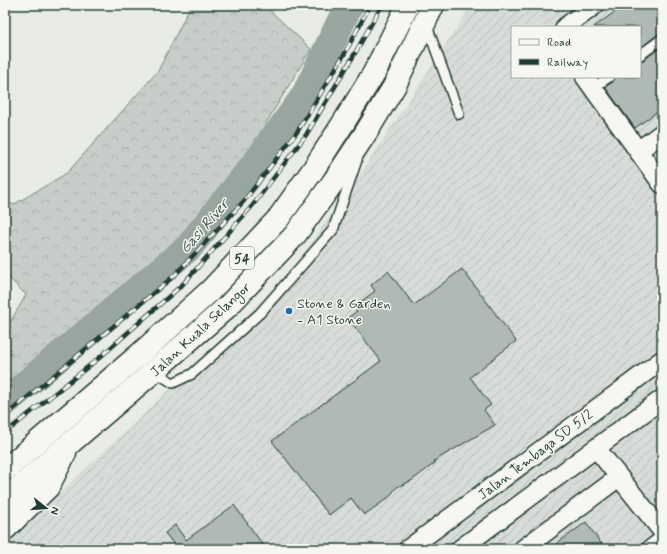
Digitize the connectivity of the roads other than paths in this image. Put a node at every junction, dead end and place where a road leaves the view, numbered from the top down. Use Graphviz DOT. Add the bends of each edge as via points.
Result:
graph roads {
  1 [pos="408,5"];
  2 [pos="595,5"];
  3 [pos="429,14"];
  4 [pos="566,26"];
  5 [pos="662,39"];
  6 [pos="641,54"];
  7 [pos="605,78"];
  8 [pos="589,82"];
  9 [pos="459,114"];
  10 [pos="662,133"];
  11 [pos="638,151"];
  12 [pos="662,184"];
  13 [pos="662,360"];
  14 [pos="662,399"];
  15 [pos="71,443"];
  16 [pos="596,448"];
  17 [pos="8,465"];
  18 [pos="619,476"];
  19 [pos="5,499"];
  20 [pos="5,529"];
  21 [pos="662,531"];
  22 [pos="662,535"];
  23 [pos="408,549"];
  24 [pos="460,549"];
  25 [pos="523,549"];
  26 [pos="644,549"];
  1 -- 17 [label="highway, Jalan Kuala Selangor / 54" via="371,79 278,218 210,291 140,354"];
  2 -- 4 [label="street"];
  3 -- 9 [label="lane"];
  3 -- 15 [label="highway, Jalan Kuala Selangor / 54" via="395,84 367,131 295,234 228,306"];
  5 -- 6 [label="lane"];
  7 -- 8 [label="lane"];
  8 -- 11 [label="street"];
  10 -- 11 [label="street"];
  11 -- 12 [label="street"];
  13 -- 23 [label="street, Jalan Tembaga SD 5/2"];
  14 -- 16 [label="street"];
  15 -- 19 [label="highway, Jalan Kuala Selangor / 54"];
  15 -- 20 [label="highway" via="48,488"];
  16 -- 18 [label="street"];
  16 -- 24 [label="street"];
  18 -- 21 [label="street"];
  18 -- 25 [label="street"];
  22 -- 26 [label="lane"];
}
